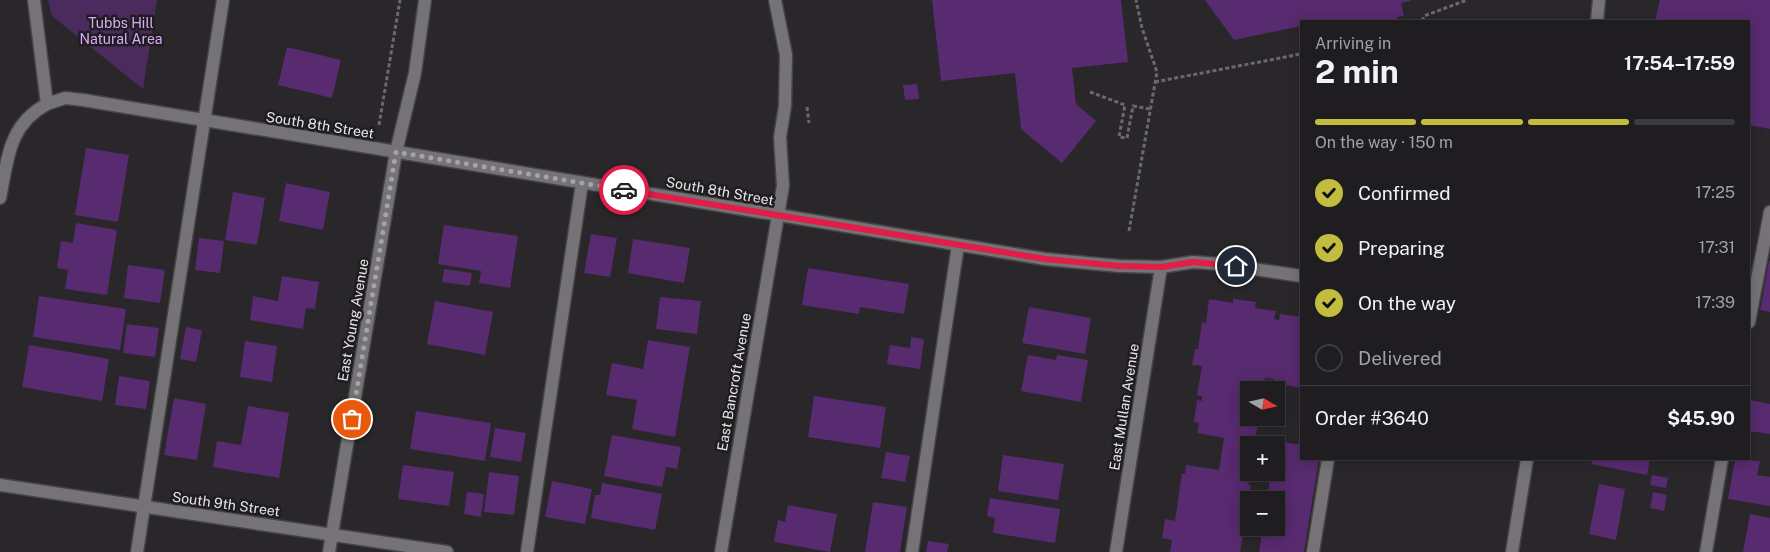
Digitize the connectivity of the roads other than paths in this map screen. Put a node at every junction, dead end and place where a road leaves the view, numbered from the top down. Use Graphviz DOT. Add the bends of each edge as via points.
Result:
graph roads {
  1 [pos="34,0"];
  2 [pos="223,0"];
  3 [pos="425,0"];
  4 [pos="775,0"];
  5 [pos="1599,0"];
  6 [pos="1597,20"];
  7 [pos="47,104"];
  8 [pos="203,121"];
  9 [pos="396,152"];
  10 [pos="582,183"];
  11 [pos="0,198"];
  12 [pos="1770,212"];
  13 [pos="778,216"];
  14 [pos="958,245"];
  15 [pos="1162,267"];
  16 [pos="1300,276"];
  17 [pos="1750,317"];
  18 [pos="1328,460"];
  19 [pos="1527,460"];
  20 [pos="1722,460"];
  21 [pos="0,485"];
  22 [pos="144,507"];
  23 [pos="332,535"];
  24 [pos="137,552"];
  25 [pos="329,552"];
  26 [pos="447,552"];
  27 [pos="526,552"];
  28 [pos="721,552"];
  29 [pos="912,552"];
  30 [pos="1116,552"];
  31 [pos="1313,552"];
  32 [pos="1512,552"];
  33 [pos="1706,552"];
  1 -- 7 [label="street"];
  2 -- 8 [label="street"];
  3 -- 9 [label="street, East Young Avenue" via="413,82"];
  4 -- 13 [label="street, East Bancroft Avenue" via="786,55 785,106 780,137 783,186"];
  5 -- 6 [label="street"];
  7 -- 8 [label="street, South 8th Street" via="65,98"];
  7 -- 11 [label="street" via="31,112 18,127 10,145"];
  8 -- 9 [label="street, South 8th Street"];
  8 -- 22 [label="street"];
  9 -- 10 [label="street, South 8th Street"];
  9 -- 23 [label="street, East Young Avenue"];
  10 -- 13 [label="street, South 8th Street"];
  10 -- 27 [label="street"];
  12 -- 17 [label="street"];
  13 -- 14 [label="street, South 8th Street"];
  13 -- 28 [label="street, East Bancroft Avenue"];
  14 -- 15 [label="street, South 8th Street" via="1045,259"];
  14 -- 29 [label="street"];
  15 -- 16 [label="street, South 8th Street" via="1211,263"];
  15 -- 30 [label="street, East Mullan Avenue"];
  18 -- 31 [label="street"];
  19 -- 32 [label="street"];
  20 -- 33 [label="street"];
  21 -- 22 [label="street, South 9th Street"];
  22 -- 23 [label="street, South 9th Street"];
  22 -- 24 [label="street"];
  23 -- 25 [label="street, East Young Avenue"];
  23 -- 26 [label="street, South 9th Street"];
}
